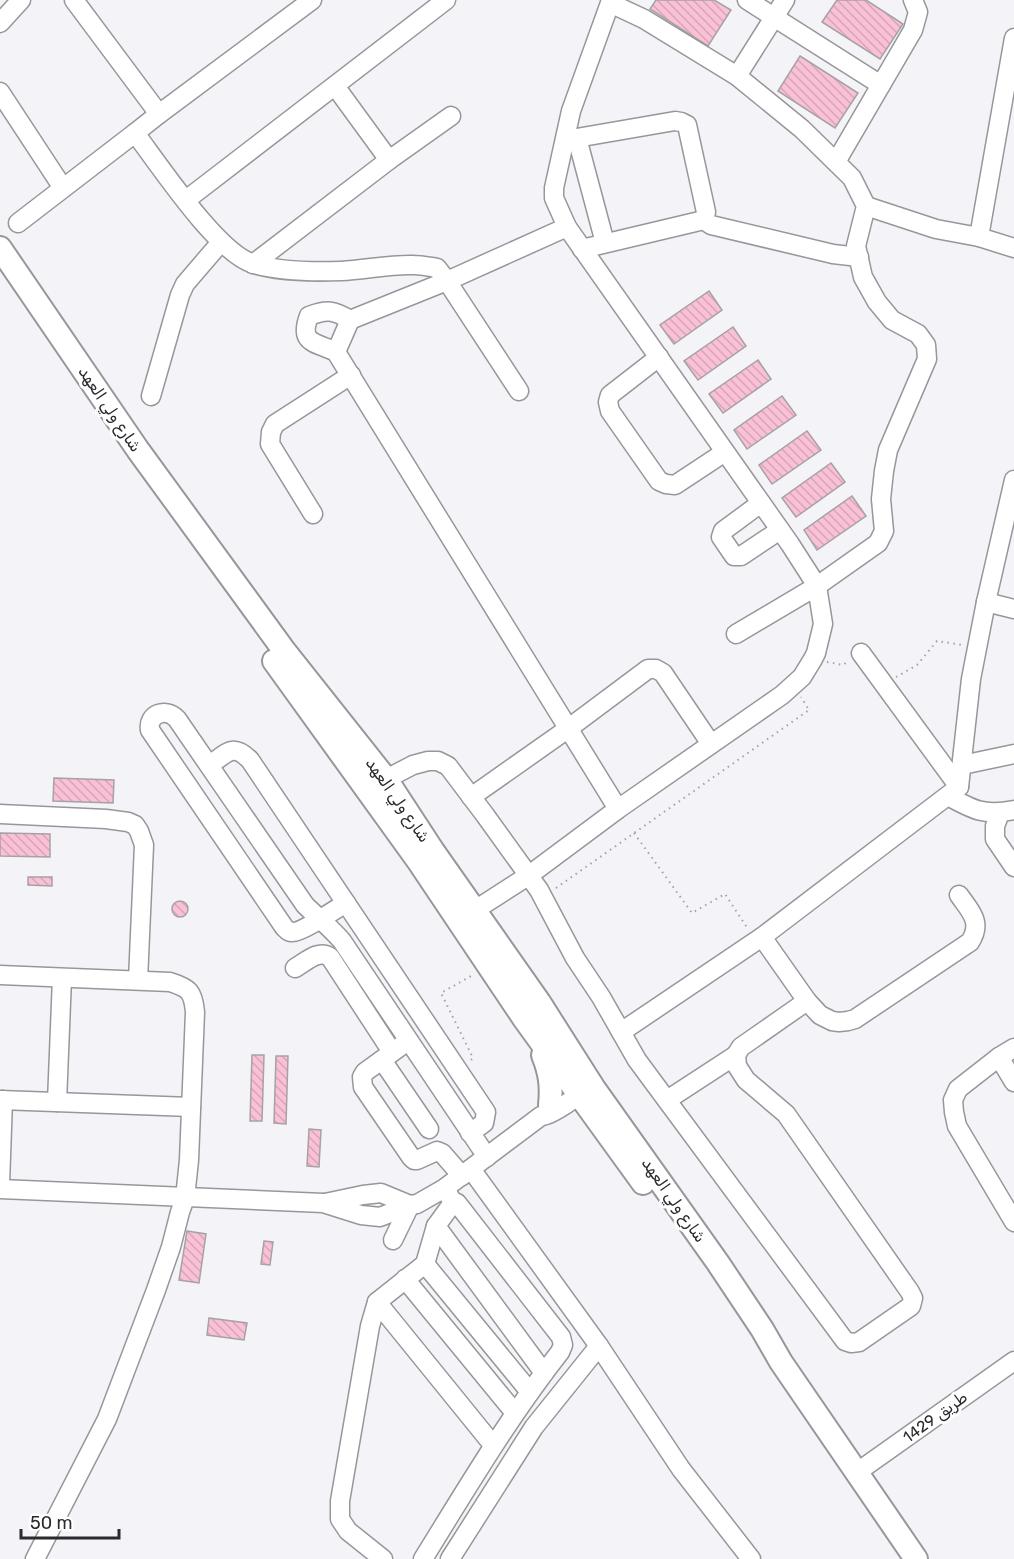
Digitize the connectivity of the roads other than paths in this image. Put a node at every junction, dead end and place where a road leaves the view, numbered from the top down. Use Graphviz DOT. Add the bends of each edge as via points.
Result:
graph roads {
  1 [pos="21,0"];
  2 [pos="74,0"];
  3 [pos="312,0"];
  4 [pos="446,0"];
  5 [pos="747,0"];
  6 [pos="785,0"];
  7 [pos="913,0"];
  8 [pos="610,1"];
  9 [pos="774,18"];
  10 [pos="0,23"];
  11 [pos="1014,38"];
  12 [pos="737,76"];
  13 [pos="881,85"];
  14 [pos="334,86"];
  15 [pos="0,92"];
  16 [pos="159,114"];
  17 [pos="451,117"];
  18 [pos="135,134"];
  19 [pos="571,139"];
  20 [pos="389,160"];
  21 [pos="836,162"];
  22 [pos="63,188"];
  23 [pos="186,200"];
  24 [pos="866,206"];
  25 [pos="704,220"];
  26 [pos="18,223"];
  27 [pos="567,227"];
  28 [pos="979,237"];
  29 [pos="221,242"];
  30 [pos="605,243"];
  31 [pos="0,248"];
  32 [pos="1014,248"];
  33 [pos="582,249"];
  34 [pos="859,257"];
  35 [pos="0,262"];
  36 [pos="253,264"];
  37 [pos="447,281"];
  38 [pos="350,320"];
  39 [pos="336,352"];
  40 [pos="659,357"];
  41 [pos="351,375"];
  42 [pos="519,392"];
  43 [pos="151,396"];
  44 [pos="725,452"];
  45 [pos="1014,480"];
  46 [pos="761,503"];
  47 [pos="314,513"];
  48 [pos="780,530"];
  49 [pos="817,586"];
  50 [pos="986,603"];
  51 [pos="1014,609"];
  52 [pos="736,634"];
  53 [pos="861,653"];
  54 [pos="569,728"];
  55 [pos="711,744"];
  56 [pos="1014,754"];
  57 [pos="210,765"];
  58 [pos="962,765"];
  59 [pos="386,779"];
  60 [pos="953,791"];
  61 [pos="471,797"];
  62 [pos="618,809"];
  63 [pos="1007,812"];
  64 [pos="0,814"];
  65 [pos="1014,867"];
  66 [pos="528,876"];
  67 [pos="958,895"];
  68 [pos="346,903"];
  69 [pos="466,916"];
  70 [pos="319,919"];
  71 [pos="759,939"];
  72 [pos="295,968"];
  73 [pos="0,975"];
  74 [pos="62,978"];
  75 [pos="138,980"];
  76 [pos="807,1001"];
  77 [pos="621,1032"];
  78 [pos="536,1036"];
  79 [pos="408,1041"];
  80 [pos="1006,1052"];
  81 [pos="736,1055"];
  82 [pos="387,1056"];
  83 [pos="1014,1082"];
  84 [pos="584,1087"];
  85 [pos="2,1100"];
  86 [pos="668,1100"];
  87 [pos="57,1102"];
  88 [pos="191,1107"];
  89 [pos="548,1110"];
  90 [pos="598,1122"];
  91 [pos="429,1129"];
  92 [pos="470,1133"];
  93 [pos="487,1157"];
  94 [pos="466,1173"];
  95 [pos="0,1184"];
  96 [pos="0,1189"];
  97 [pos="449,1194"];
  98 [pos="185,1198"];
  99 [pos="324,1203"];
  100 [pos="410,1205"];
  101 [pos="1014,1222"];
  102 [pos="436,1226"];
  103 [pos="393,1240"];
  104 [pos="424,1264"];
  105 [pos="405,1279"];
  106 [pos="377,1302"];
  107 [pos="599,1346"];
  108 [pos="1014,1361"];
  109 [pos="781,1362"];
  110 [pos="544,1373"];
  111 [pos="530,1392"];
  112 [pos="515,1413"];
  113 [pos="493,1445"];
  114 [pos="856,1473"];
  115 [pos="35,1559"];
  116 [pos="383,1559"];
  117 [pos="423,1559"];
  118 [pos="450,1559"];
  119 [pos="751,1559"];
  120 [pos="916,1559"];
  1 -- 10 [label="street"];
  2 -- 16 [label="street"];
  3 -- 16 [label="street"];
  4 -- 14 [label="street"];
  5 -- 9 [label="street"];
  6 -- 9 [label="street"];
  7 -- 13 [label="street" via="918,12 913,30"];
  8 -- 12 [label="street"];
  8 -- 19 [label="street" via="571,111"];
  9 -- 12 [label="street"];
  9 -- 13 [label="street"];
  11 -- 28 [label="street"];
  12 -- 21 [label="street"];
  13 -- 21 [label="street"];
  14 -- 20 [label="street"];
  14 -- 23 [label="street"];
  15 -- 22 [label="street"];
  16 -- 18 [label="street"];
  17 -- 20 [label="street"];
  18 -- 22 [label="street"];
  18 -- 23 [label="street"];
  19 -- 25 [label="street" via="675,121 687,125 706,212"];
  19 -- 27 [label="street" via="554,188 554,198"];
  19 -- 30 [label="street"];
  20 -- 36 [label="street"];
  21 -- 24 [label="street" via="852,178"];
  22 -- 26 [label="street"];
  23 -- 29 [label="street"];
  24 -- 28 [label="street" via="936,229"];
  24 -- 34 [label="street" via="856,246"];
  25 -- 30 [label="street"];
  25 -- 34 [label="street" via="833,255"];
  27 -- 33 [label="street"];
  27 -- 37 [label="street"];
  28 -- 32 [label="street"];
  29 -- 36 [label="street"];
  29 -- 43 [label="street" via="180,295"];
  30 -- 33 [label="street"];
  31 -- 59 [label="main road, شارع ولي العهد" via="145,459 283,649"];
  33 -- 40 [label="street"];
  34 -- 49 [label="street" via="863,277 877,302 892,320 918,334 926,345 927,358 888,450 880,499 884,531 878,543"];
  35 -- 69 [label="main road, شارع ولي العهد" via="274,662 420,862"];
  36 -- 37 [label="street" via="291,271 414,265 437,268"];
  37 -- 38 [label="street"];
  37 -- 42 [label="street"];
  38 -- 39 [label="street"];
  38 -- 39 [label="street" via="333,311 309,316 307,336 315,345"];
  39 -- 41 [label="street"];
  40 -- 44 [label="street"];
  40 -- 44 [label="street" via="610,395 608,402 610,411 652,472 659,481 675,485"];
  41 -- 47 [label="street" via="275,424 271,432 270,444"];
  41 -- 54 [label="street"];
  44 -- 46 [label="street"];
  45 -- 50 [label="street"];
  46 -- 48 [label="street"];
  46 -- 48 [label="street" via="720,537 734,556 741,556"];
  48 -- 49 [label="street"];
  49 -- 52 [label="street"];
  49 -- 55 [label="street" via="823,624 816,653 802,677"];
  50 -- 51 [label="street"];
  50 -- 58 [label="street" via="971,679"];
  53 -- 60 [label="street"];
  54 -- 55 [label="street" via="648,669 656,669 663,673"];
  54 -- 61 [label="street"];
  54 -- 62 [label="street"];
  55 -- 62 [label="street"];
  56 -- 58 [label="street"];
  57 -- 68 [label="street" via="233,750 239,750 250,760"];
  57 -- 70 [label="street"];
  57 -- 70 [label="street" via="173,714 160,713 151,720 150,730 287,931 296,932"];
  58 -- 60 [label="street"];
  59 -- 61 [label="street" via="413,765 438,761 448,766"];
  59 -- 69 [label="main road, شارع ولي العهد"];
  60 -- 63 [label="street" via="972,810"];
  60 -- 71 [label="street"];
  61 -- 66 [label="street"];
  62 -- 66 [label="street"];
  63 -- 65 [label="street" via="995,826 995,839"];
  64 -- 75 [label="street" via="106,819 135,825 144,845"];
  66 -- 69 [label="street"];
  66 -- 77 [label="street"];
  67 -- 76 [label="street" via="975,918 970,942 855,1019 831,1021"];
  68 -- 70 [label="street"];
  68 -- 92 [label="street" via="486,1112 484,1123"];
  69 -- 78 [label="main road, شارع ولي العهد" via="488,966"];
  69 -- 84 [label="main road, شارع ولي العهد" via="539,1002"];
  70 -- 79 [label="street" via="342,941"];
  71 -- 76 [label="street"];
  71 -- 77 [label="street"];
  72 -- 82 [label="street" via="319,954 330,957"];
  73 -- 74 [label="street"];
  74 -- 75 [label="street"];
  74 -- 87 [label="street"];
  75 -- 88 [label="street" via="170,982 192,994 195,1012"];
  76 -- 81 [label="street" via="741,1047"];
  77 -- 86 [label="street"];
  78 -- 84 [label="main road, شارع ولي العهد"];
  78 -- 89 [label="main road" via="550,1076"];
  79 -- 82 [label="street"];
  79 -- 92 [label="street"];
  80 -- 83 [label="street"];
  80 -- 101 [label="street" via="958,1089 953,1100 957,1126"];
  81 -- 86 [label="street"];
  81 -- 86 [label="street" via="737,1066 746,1080 786,1114 913,1298 911,1306 859,1342 845,1341"];
  82 -- 91 [label="street"];
  82 -- 94 [label="street" via="365,1072 363,1087 414,1160 436,1151"];
  84 -- 89 [label="street"];
  84 -- 90 [label="main road, شارع ولي العهد"];
  84 -- 109 [label="main road, شارع ولي العهد" via="718,1263"];
  85 -- 87 [label="street"];
  85 -- 95 [label="street"];
  87 -- 88 [label="street"];
  88 -- 98 [label="street"];
  89 -- 90 [label="main road" via="578,1111"];
  89 -- 93 [label="street"];
  90 -- 109 [label="main road, شارع ولي العهد" via="753,1334"];
  92 -- 93 [label="street"];
  93 -- 94 [label="street"];
  94 -- 97 [label="street"];
  94 -- 107 [label="street"];
  96 -- 98 [label="street"];
  97 -- 100 [label="street"];
  97 -- 102 [label="street" via="452,1204"];
  97 -- 110 [label="street" via="561,1337 560,1352"];
  98 -- 99 [label="street"];
  98 -- 115 [label="street" via="156,1290 107,1419"];
  99 -- 100 [label="street" via="381,1193"];
  99 -- 100 [label="street" via="380,1217"];
  100 -- 103 [label="street"];
  102 -- 104 [label="street"];
  102 -- 110 [label="street"];
  104 -- 105 [label="street"];
  104 -- 111 [label="street"];
  105 -- 106 [label="street"];
  105 -- 112 [label="street"];
  106 -- 113 [label="street"];
  106 -- 116 [label="street" via="340,1519 348,1531"];
  107 -- 118 [label="street" via="534,1427"];
  107 -- 119 [label="street" via="681,1469"];
  108 -- 114 [label="street, طريق 1429"];
  109 -- 114 [label="main road, شارع ولي العهد"];
  110 -- 111 [label="street"];
  111 -- 112 [label="street"];
  112 -- 113 [label="street"];
  113 -- 117 [label="street"];
  114 -- 120 [label="main road, شارع ولي العهد"];
}
